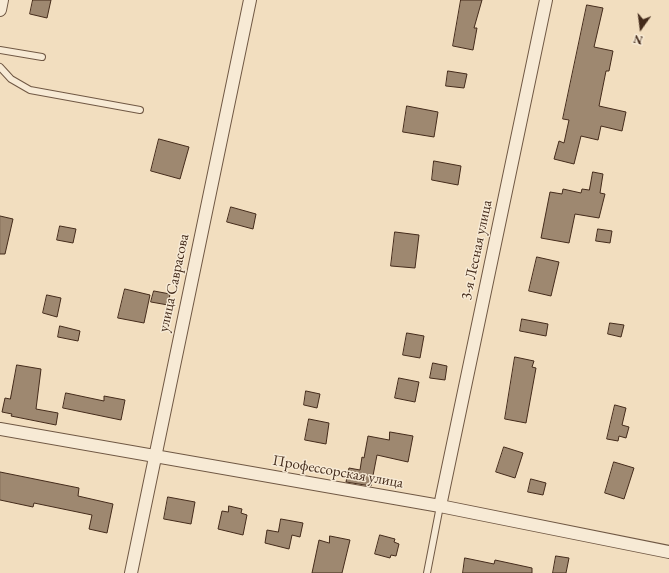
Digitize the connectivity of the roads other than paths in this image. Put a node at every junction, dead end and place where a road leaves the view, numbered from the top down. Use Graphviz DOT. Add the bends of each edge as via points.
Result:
graph roads {
  1 [pos="2,0"];
  2 [pos="250,0"];
  3 [pos="546,0"];
  4 [pos="0,10"];
  5 [pos="0,50"];
  6 [pos="42,57"];
  7 [pos="0,67"];
  8 [pos="140,110"];
  9 [pos="0,429"];
  10 [pos="155,456"];
  11 [pos="440,506"];
  12 [pos="669,552"];
  13 [pos="131,573"];
  14 [pos="427,573"];
  1 -- 4 [label="street"];
  2 -- 10 [label="street, улица Саврасова"];
  3 -- 11 [label="street, 3-я Лесная улица"];
  5 -- 6 [label="lane"];
  7 -- 8 [label="lane" via="11,79 30,90"];
  9 -- 10 [label="street, Профессорская улица"];
  10 -- 11 [label="street, Профессорская улица"];
  10 -- 13 [label="street, улица Саврасова"];
  11 -- 12 [label="street, Профессорская улица"];
  11 -- 14 [label="lane"];
}
